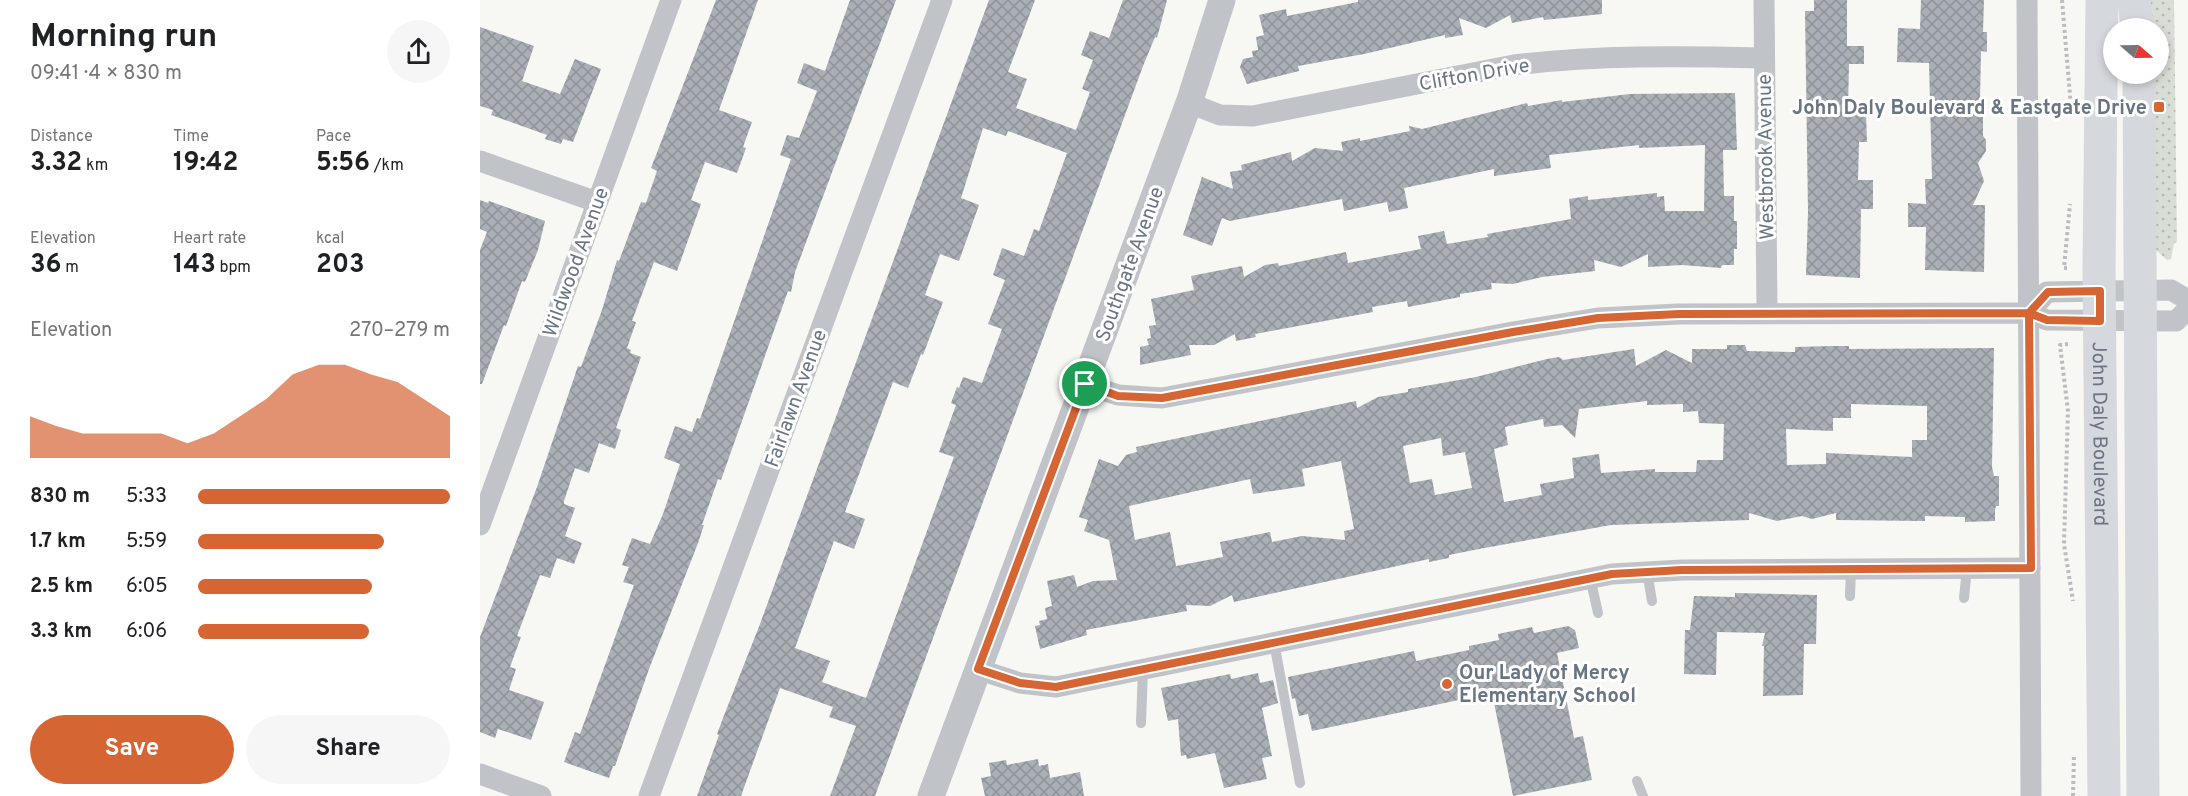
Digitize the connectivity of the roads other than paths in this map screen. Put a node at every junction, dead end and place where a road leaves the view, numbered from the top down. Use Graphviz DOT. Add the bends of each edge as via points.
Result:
graph roads {
  1 [pos="671,0"];
  2 [pos="942,0"];
  3 [pos="1222,0"];
  4 [pos="1764,0"];
  5 [pos="2027,0"];
  6 [pos="2102,0"];
  7 [pos="2134,0"];
  8 [pos="2136,18"];
  9 [pos="1764,58"];
  10 [pos="2139,84"];
  11 [pos="1189,103"];
  12 [pos="480,161"];
  13 [pos="597,202"];
  14 [pos="2188,300"];
  15 [pos="2139,305"];
  16 [pos="2100,306"];
  17 [pos="2188,309"];
  18 [pos="1767,313"];
  19 [pos="2029,313"];
  20 [pos="1085,384"];
  21 [pos="485,495"];
  22 [pos="480,525"];
  23 [pos="1967,568"];
  24 [pos="2031,568"];
  25 [pos="1851,569"];
  26 [pos="1647,571"];
  27 [pos="1590,577"];
  28 [pos="1850,596"];
  29 [pos="1964,598"];
  30 [pos="1652,601"];
  31 [pos="1598,613"];
  32 [pos="1275,642"];
  33 [pos="978,669"];
  34 [pos="1143,669"];
  35 [pos="1141,723"];
  36 [pos="480,774"];
  37 [pos="1637,781"];
  38 [pos="1300,783"];
  39 [pos="541,796"];
  40 [pos="649,796"];
  41 [pos="931,796"];
  42 [pos="1643,796"];
  43 [pos="2031,796"];
  44 [pos="2104,796"];
  45 [pos="2143,796"];
  1 -- 13 [label="street, Wildwood Avenue"];
  2 -- 40 [label="street, Fairlawn Avenue"];
  3 -- 11 [label="street, Southgate Avenue"];
  4 -- 9 [label="street, Westbrook Avenue"];
  5 -- 19 [label="street"];
  6 -- 16 [label="main road, John Daly Boulevard"];
  7 -- 8 [label="main road"];
  9 -- 11 [label="street, Clifton Drive" via="1646,56 1514,65 1253,116 1220,115"];
  9 -- 18 [label="street, Westbrook Avenue"];
  10 -- 15 [label="main road, John Daly Boulevard"];
  11 -- 20 [label="street, Southgate Avenue"];
  12 -- 13 [label="street"];
  13 -- 21 [label="street, Wildwood Avenue"];
  14 -- 15 [label="street" via="2171,290"];
  15 -- 16 [label="street"];
  15 -- 16 [label="street"];
  15 -- 17 [label="street" via="2176,321"];
  15 -- 45 [label="main road, John Daly Boulevard"];
  16 -- 19 [label="street" via="2047,320"];
  16 -- 19 [label="street" via="2048,292"];
  16 -- 44 [label="main road, John Daly Boulevard"];
  18 -- 19 [label="street"];
  18 -- 20 [label="street" via="1637,315 1587,320 1162,398 1118,396"];
  19 -- 24 [label="street"];
  20 -- 33 [label="street, Southgate Avenue"];
  21 -- 22 [label="street, Wildwood Avenue"];
  23 -- 24 [label="street"];
  23 -- 25 [label="street"];
  23 -- 29 [label="lane"];
  24 -- 43 [label="street"];
  25 -- 26 [label="street"];
  25 -- 28 [label="lane"];
  26 -- 27 [label="street"];
  26 -- 30 [label="lane"];
  27 -- 31 [label="lane"];
  27 -- 32 [label="street"];
  32 -- 34 [label="street"];
  32 -- 38 [label="lane"];
  33 -- 34 [label="street" via="1020,683 1056,687"];
  33 -- 41 [label="street, Southgate Avenue"];
  34 -- 35 [label="lane"];
  36 -- 39 [label="street"];
  37 -- 42 [label="lane"];
}
